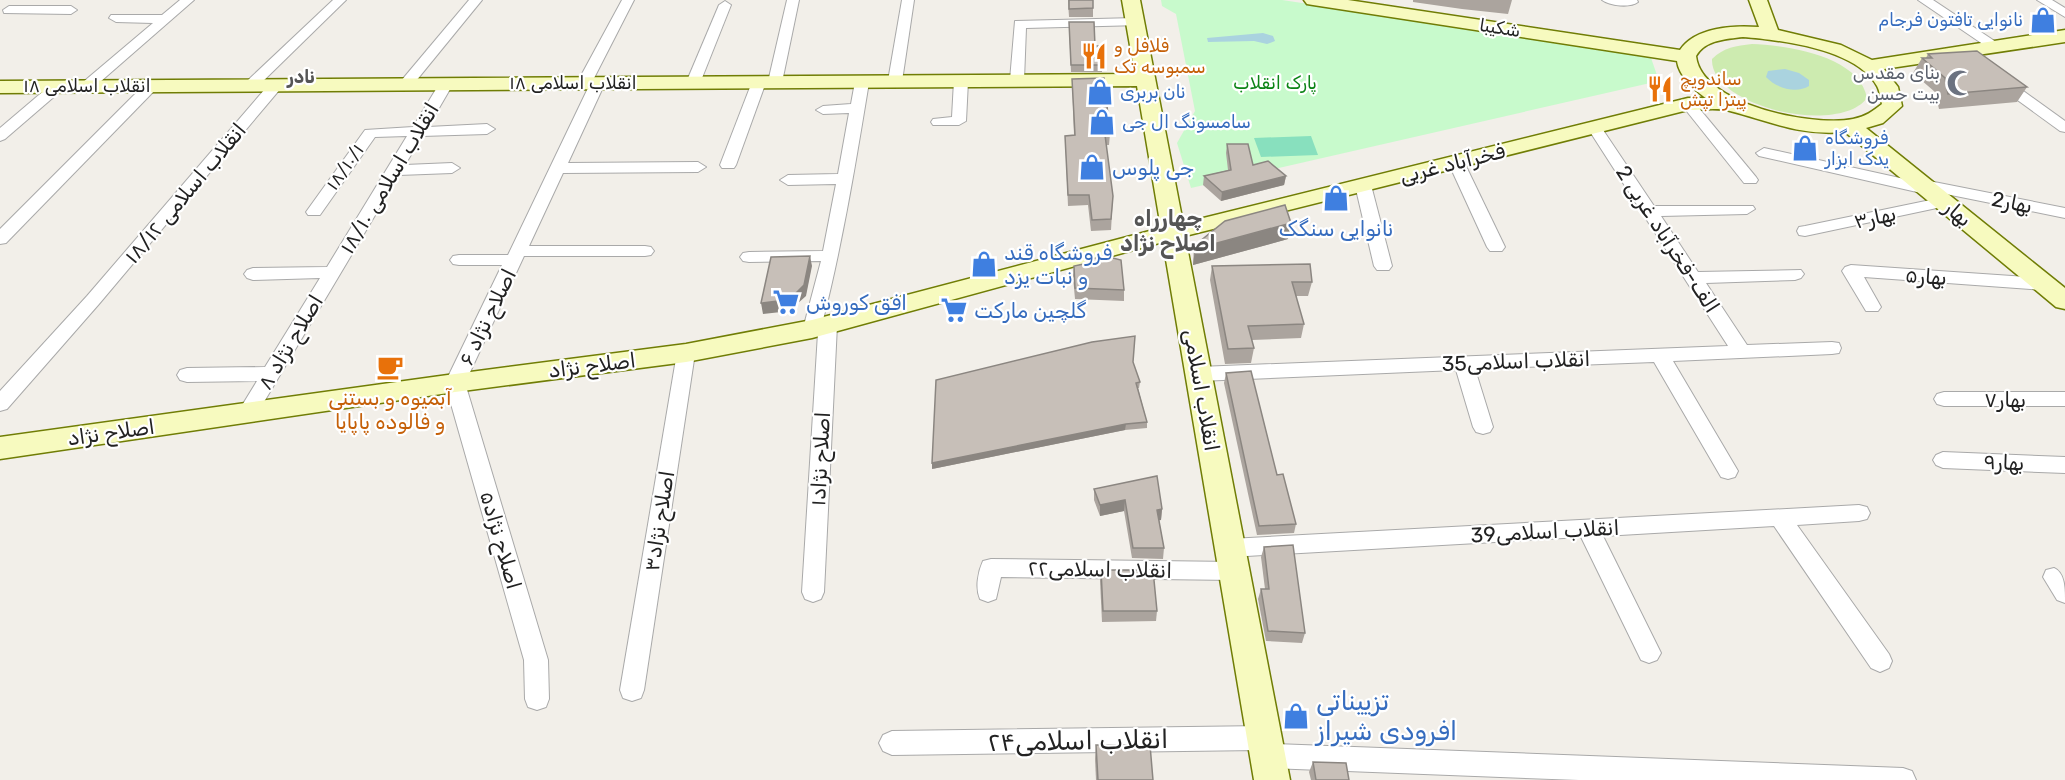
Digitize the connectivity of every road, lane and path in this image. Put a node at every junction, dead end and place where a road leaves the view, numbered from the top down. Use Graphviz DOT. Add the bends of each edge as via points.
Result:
graph roads {
  1 [pos="23,0"];
  2 [pos="188,0"];
  3 [pos="340,0"];
  4 [pos="476,0"];
  5 [pos="628,0"];
  6 [pos="1313,0"];
  7 [pos="1608,0"];
  8 [pos="1758,0"];
  9 [pos="1924,0"];
  10 [pos="2043,0"];
  11 [pos="1632,2"];
  12 [pos="792,4"];
  13 [pos="725,5"];
  14 [pos="906,5"];
  15 [pos="1133,5"];
  16 [pos="71,10"];
  17 [pos="4,13"];
  18 [pos="2065,13"];
  19 [pos="116,18"];
  20 [pos="166,19"];
  21 [pos="1770,33"];
  22 [pos="2065,36"];
  23 [pos="1995,46"];
  24 [pos="1961,51"];
  25 [pos="1686,57"];
  26 [pos="1868,66"];
  27 [pos="1017,80"];
  28 [pos="1147,80"];
  29 [pos="895,81"];
  30 [pos="961,81"];
  31 [pos="767,82"];
  32 [pos="862,82"];
  33 [pos="591,83"];
  34 [pos="693,83"];
  35 [pos="406,84"];
  36 [pos="446,84"];
  37 [pos="251,85"];
  38 [pos="276,85"];
  39 [pos="58,86"];
  40 [pos="87,86"];
  41 [pos="151,86"];
  42 [pos="0,87"];
  43 [pos="1688,104"];
  44 [pos="1732,104"];
  45 [pos="858,108"];
  46 [pos="823,110"];
  47 [pos="938,122"];
  48 [pos="1850,126"];
  49 [pos="1594,128"];
  50 [pos="2065,128"];
  51 [pos="487,129"];
  52 [pos="418,131"];
  53 [pos="0,136"];
  54 [pos="1764,153"];
  55 [pos="1456,162"];
  56 [pos="728,165"];
  57 [pos="698,167"];
  58 [pos="452,168"];
  59 [pos="560,168"];
  60 [pos="395,170"];
  61 [pos="845,179"];
  62 [pos="788,180"];
  63 [pos="1750,180"];
  64 [pos="1363,185"];
  65 [pos="1933,192"];
  66 [pos="1747,209"];
  67 [pos="1650,211"];
  68 [pos="314,212"];
  69 [pos="2065,213"];
  70 [pos="1805,231"];
  71 [pos="1174,232"];
  72 [pos="0,239"];
  73 [pos="1496,247"];
  74 [pos="645,251"];
  75 [pos="517,256"];
  76 [pos="831,256"];
  77 [pos="749,257"];
  78 [pos="459,260"];
  79 [pos="1383,266"];
  80 [pos="333,272"];
  81 [pos="253,274"];
  82 [pos="1795,274"];
  83 [pos="1695,278"];
  84 [pos="2043,284"];
  85 [pos="2065,302"];
  86 [pos="1872,307"];
  87 [pos="820,327"];
  88 [pos="1832,348"];
  89 [pos="1742,352"];
  90 [pos="686,353"];
  91 [pos="1660,355"];
  92 [pos="1463,363"];
  93 [pos="271,374"];
  94 [pos="1199,374"];
  95 [pos="187,375"];
  96 [pos="455,383"];
  97 [pos="1944,399"];
  98 [pos="2065,399"];
  99 [pos="0,404"];
  100 [pos="248,412"];
  101 [pos="1483,428"];
  102 [pos="0,448"];
  103 [pos="1943,460"];
  104 [pos="2065,465"];
  105 [pos="1728,471"];
  106 [pos="1859,513"];
  107 [pos="1780,518"];
  108 [pos="1588,528"];
  109 [pos="1232,560"];
  110 [pos="813,592"];
  111 [pos="988,592"];
  112 [pos="1649,653"];
  113 [pos="1880,661"];
  114 [pos="632,690"];
  115 [pos="537,699"];
  116 [pos="892,743"];
  117 [pos="1268,758"];
  118 [pos="1903,780"];
  1 -- 17 [label="street"];
  2 -- 20 [label="street"];
  3 -- 37 [label="street"];
  4 -- 35 [label="street"];
  5 -- 33 [label="street, ۶ اصلاح نژاد"];
  6 -- 25 [label="main road, شکیبا"];
  7 -- 11 [label="street"];
  8 -- 21 [label="main road"];
  9 -- 23 [label="street"];
  10 -- 18 [label="street"];
  12 -- 31 [label="street"];
  13 -- 34 [label="street"];
  14 -- 29 [label="street"];
  15 -- 27 [label="street" via="1020,24"];
  15 -- 28 [label="main road, انقلاب اسلامی"];
  16 -- 17 [label="street"];
  19 -- 20 [label="street"];
  20 -- 40 [label="street"];
  21 -- 25 [label="main road" via="1743,31 1708,36 1691,47"];
  21 -- 26 [label="main road" via="1820,44"];
  22 -- 23 [label="main road"];
  23 -- 24 [label="main road"];
  24 -- 26 [label="main road"];
  24 -- 50 [label="street"];
  25 -- 44 [label="main road" via="1697,80"];
  26 -- 48 [label="main road" via="1889,87 1892,106 1879,118"];
  27 -- 28 [label="main road, ۱۸ انقلاب اسلامی"];
  27 -- 30 [label="main road, ۱۸ انقلاب اسلامی"];
  28 -- 71 [label="main road, انقلاب اسلامی"];
  29 -- 30 [label="main road, ۱۸ انقلاب اسلامی"];
  29 -- 32 [label="main road, ۱۸ انقلاب اسلامی"];
  30 -- 47 [label="street" via="959,121"];
  31 -- 32 [label="main road, ۱۸ انقلاب اسلامی"];
  31 -- 34 [label="main road, ۱۸ انقلاب اسلامی"];
  31 -- 56 [label="street"];
  32 -- 45 [label="street, اصلاح نژاد۱"];
  33 -- 34 [label="main road, ۱۸ انقلاب اسلامی"];
  33 -- 36 [label="main road, ۱۸ انقلاب اسلامی"];
  33 -- 59 [label="street, ۶ اصلاح نژاد"];
  35 -- 36 [label="main road, ۱۸ انقلاب اسلامی"];
  35 -- 38 [label="main road, ۱۸ انقلاب اسلامی"];
  36 -- 52 [label="street, ۱۸/۱۰ انقلاب اسلامی"];
  37 -- 38 [label="main road, ۱۸ انقلاب اسلامی"];
  37 -- 41 [label="main road, ۱۸ انقلاب اسلامی"];
  38 -- 99 [label="street, ۱۸/۱۲ انقلاب اسلامی"];
  39 -- 40 [label="main road, ۱۸ انقلاب اسلامی"];
  39 -- 42 [label="main road, ۱۸ انقلاب اسلامی"];
  39 -- 53 [label="street"];
  40 -- 41 [label="main road, ۱۸ انقلاب اسلامی"];
  41 -- 72 [label="street"];
  43 -- 44 [label="main road, فخرآباد غربی"];
  43 -- 49 [label="main road, فخرآباد غربی"];
  43 -- 63 [label="street"];
  44 -- 48 [label="main road" via="1785,122"];
  45 -- 46 [label="street"];
  45 -- 61 [label="street, اصلاح نژاد۱"];
  48 -- 65 [label="main road, بهار"];
  49 -- 55 [label="main road, فخرآباد غربی"];
  49 -- 67 [label="street, 2 الف-فخرآباد غربی"];
  51 -- 52 [label="street"];
  52 -- 60 [label="street, ۱۸/۱۰ انقلاب اسلامی"];
  52 -- 68 [label="street, ۱۸/۱۰/۱" via="370,133"];
  54 -- 65 [label="street, 2بهار"];
  55 -- 64 [label="main road, فخرآباد غربی"];
  55 -- 73 [label="street"];
  57 -- 59 [label="street"];
  58 -- 60 [label="street"];
  59 -- 75 [label="street, ۶ اصلاح نژاد"];
  60 -- 80 [label="street, ۱۸/۱۰ انقلاب اسلامی"];
  61 -- 62 [label="street"];
  61 -- 76 [label="street, اصلاح نژاد۱"];
  64 -- 71 [label="main road, فخرآباد غربی"];
  64 -- 79 [label="street"];
  65 -- 69 [label="street, 2بهار"];
  65 -- 70 [label="street, بهار۳"];
  65 -- 84 [label="main road, بهار"];
  66 -- 67 [label="street"];
  67 -- 83 [label="street, 2 الف-فخرآباد غربی"];
  71 -- 87 [label="main road, اصلاح نژاد"];
  71 -- 94 [label="main road, انقلاب اسلامی"];
  74 -- 75 [label="street"];
  75 -- 78 [label="street"];
  75 -- 96 [label="street, ۶ اصلاح نژاد"];
  76 -- 77 [label="street"];
  76 -- 87 [label="street, اصلاح نژاد۱"];
  80 -- 81 [label="street"];
  80 -- 93 [label="street, ۸ اصلاح نژاد"];
  82 -- 83 [label="street"];
  83 -- 89 [label="street, 2 الف-فخرآباد غربی"];
  84 -- 85 [label="main road, بهار"];
  84 -- 86 [label="street, بهار۵" via="1851,271"];
  87 -- 90 [label="main road, اصلاح نژاد"];
  87 -- 110 [label="street, اصلاح نژاد۱"];
  88 -- 89 [label="street, 35انقلاب اسلامی"];
  89 -- 91 [label="street, 35انقلاب اسلامی"];
  90 -- 96 [label="main road, اصلاح نژاد"];
  90 -- 114 [label="street, اصلاح نژاد۳"];
  91 -- 92 [label="street, 35انقلاب اسلامی"];
  91 -- 105 [label="street"];
  92 -- 94 [label="street, 35انقلاب اسلامی"];
  92 -- 101 [label="street"];
  93 -- 95 [label="street"];
  93 -- 100 [label="street, ۸ اصلاح نژاد"];
  94 -- 109 [label="main road, انقلاب اسلامی"];
  96 -- 100 [label="main road, اصلاح نژاد"];
  96 -- 115 [label="street, اصلاح نژاد۵" via="536,660"];
  97 -- 98 [label="street, بهار۷"];
  100 -- 102 [label="main road, اصلاح نژاد"];
  103 -- 104 [label="street, بهار۹"];
  106 -- 107 [label="street, 39انقلاب اسلامی"];
  107 -- 108 [label="street, 39انقلاب اسلامی"];
  107 -- 113 [label="street"];
  108 -- 109 [label="street, 39انقلاب اسلامی"];
  108 -- 112 [label="street"];
  109 -- 111 [label="street, انقلاب اسلامی۲۲" via="991,568"];
  109 -- 117 [label="main road, انقلاب اسلامی"];
  116 -- 117 [label="street, انقلاب اسلامی۲۴"];
  117 -- 118 [label="street, انقلاب اسلامی۲۴"];
}
